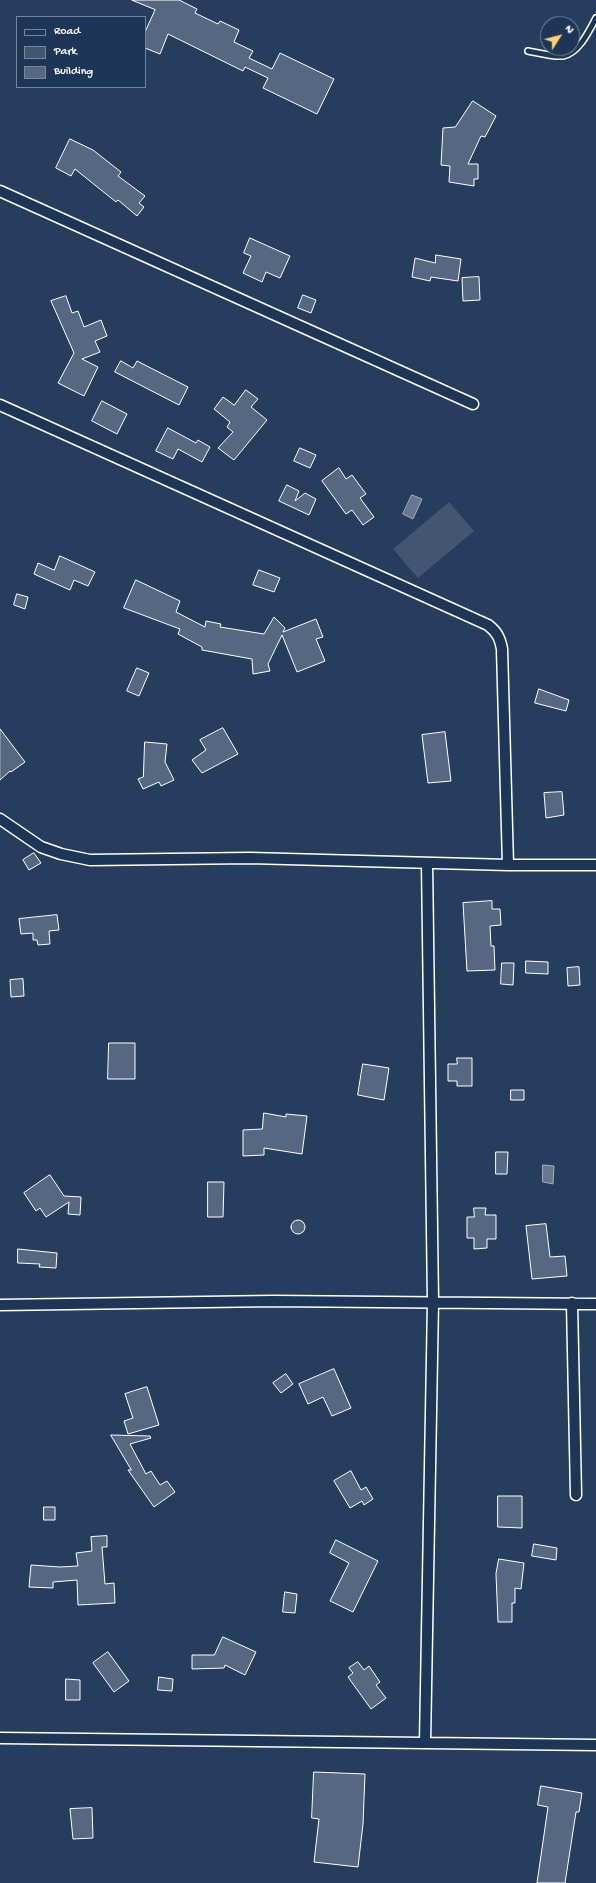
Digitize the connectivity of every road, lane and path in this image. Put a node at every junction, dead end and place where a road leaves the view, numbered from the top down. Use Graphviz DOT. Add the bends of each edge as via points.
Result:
graph roads {
  1 [pos="596,18"];
  2 [pos="528,51"];
  3 [pos="0,191"];
  4 [pos="0,404"];
  5 [pos="473,404"];
  6 [pos="0,819"];
  7 [pos="427,863"];
  8 [pos="508,865"];
  9 [pos="596,865"];
  10 [pos="433,1302"];
  11 [pos="572,1303"];
  12 [pos="596,1304"];
  13 [pos="0,1305"];
  14 [pos="576,1495"];
  15 [pos="0,1738"];
  16 [pos="425,1744"];
  17 [pos="596,1745"];
  1 -- 2 [label="lane" via="583,40 564,56"];
  3 -- 5 [label="street"];
  4 -- 8 [label="street" via="488,625 496,631 502,649"];
  6 -- 7 [label="street" via="41,846 61,854 90,860 250,858"];
  7 -- 8 [label="street"];
  7 -- 10 [label="street"];
  8 -- 9 [label="street"];
  10 -- 11 [label="street"];
  10 -- 13 [label="street"];
  10 -- 16 [label="street"];
  11 -- 12 [label="street"];
  11 -- 14 [label="street"];
  15 -- 16 [label="street"];
  16 -- 17 [label="street"];
}
